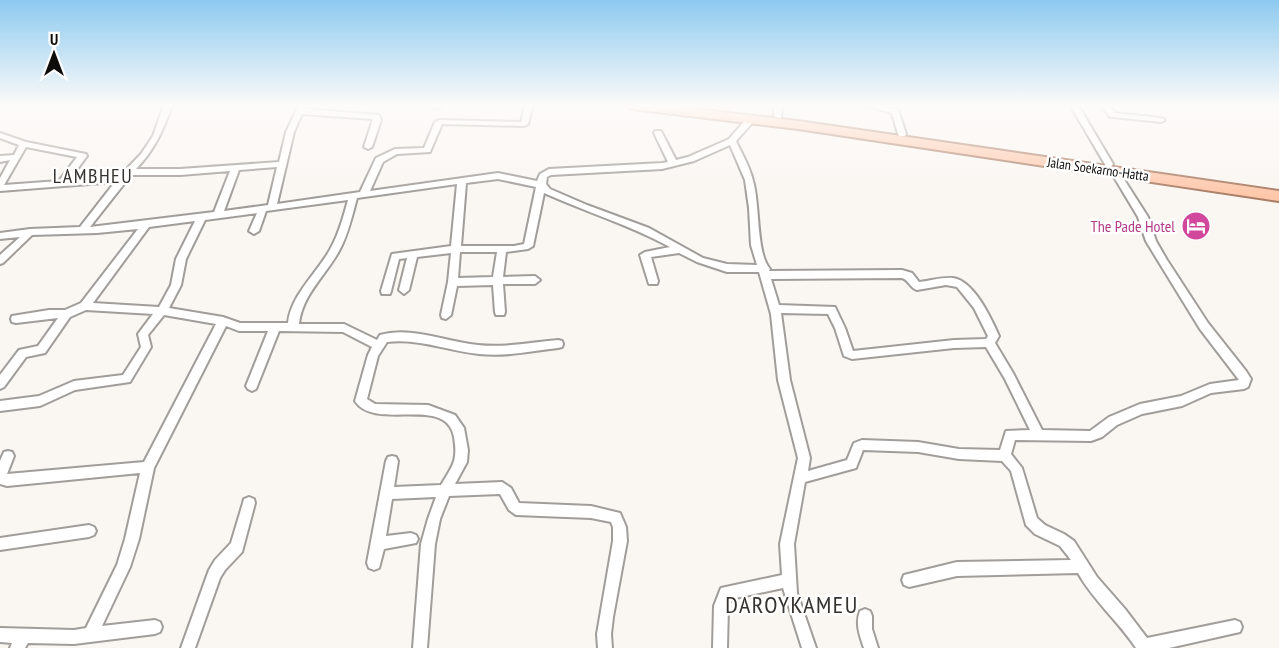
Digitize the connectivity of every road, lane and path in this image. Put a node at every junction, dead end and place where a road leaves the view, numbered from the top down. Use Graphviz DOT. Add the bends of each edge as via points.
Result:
graph roads {
  1 [pos="0,135"];
  2 [pos="157,135"];
  3 [pos="289,135"];
  4 [pos="371,135"];
  5 [pos="434,135"];
  6 [pos="659,135"];
  7 [pos="737,135"];
  8 [pos="892,135"];
  9 [pos="910,135"];
  10 [pos="1092,135"];
  11 [pos="732,141"];
  12 [pos="24,144"];
  13 [pos="368,147"];
  14 [pos="16,157"];
  15 [pos="0,159"];
  16 [pos="282,164"];
  17 [pos="673,164"];
  18 [pos="235,168"];
  19 [pos="1112,168"];
  20 [pos="126,176"];
  21 [pos="462,181"];
  22 [pos="62,183"];
  23 [pos="541,185"];
  24 [pos="0,187"];
  25 [pos="1279,189"];
  26 [pos="358,196"];
  27 [pos="1279,196"];
  28 [pos="267,207"];
  29 [pos="218,215"];
  30 [pos="202,217"];
  31 [pos="147,223"];
  32 [pos="83,231"];
  33 [pos="254,231"];
  34 [pos="30,232"];
  35 [pos="0,236"];
  36 [pos="457,249"];
  37 [pos="502,249"];
  38 [pos="680,249"];
  39 [pos="413,254"];
  40 [pos="0,261"];
  41 [pos="765,272"];
  42 [pos="498,280"];
  43 [pos="535,280"];
  44 [pos="653,281"];
  45 [pos="453,282"];
  46 [pos="404,290"];
  47 [pos="386,291"];
  48 [pos="85,306"];
  49 [pos="774,309"];
  50 [pos="162,311"];
  51 [pos="500,312"];
  52 [pos="66,314"];
  53 [pos="446,315"];
  54 [pos="16,319"];
  55 [pos="224,321"];
  56 [pos="292,327"];
  57 [pos="275,328"];
  58 [pos="989,343"];
  59 [pos="558,344"];
  60 [pos="379,345"];
  61 [pos="0,384"];
  62 [pos="252,386"];
  63 [pos="0,406"];
  64 [pos="1038,435"];
  65 [pos="8,456"];
  66 [pos="1005,456"];
  67 [pos="392,461"];
  68 [pos="148,467"];
  69 [pos="801,477"];
  70 [pos="445,490"];
  71 [pos="386,493"];
  72 [pos="249,503"];
  73 [pos="89,531"];
  74 [pos="411,539"];
  75 [pos="378,543"];
  76 [pos="0,544"];
  77 [pos="374,563"];
  78 [pos="1082,566"];
  79 [pos="789,580"];
  80 [pos="909,580"];
  81 [pos="865,616"];
  82 [pos="155,627"];
  83 [pos="1235,627"];
  84 [pos="0,634"];
  85 [pos="90,635"];
  86 [pos="21,642"];
  87 [pos="1144,647"];
  88 [pos="188,648"];
  89 [pos="420,648"];
  90 [pos="605,648"];
  91 [pos="720,648"];
  92 [pos="809,648"];
  93 [pos="871,648"];
  1 -- 12 [label="street"];
  2 -- 20 [label="street"];
  3 -- 16 [label="street"];
  4 -- 13 [label="street"];
  5 -- 26 [label="street" via="427,150 395,152 379,160"];
  6 -- 17 [label="street"];
  7 -- 11 [label="street"];
  8 -- 19 [label="highway, Jalan Soekarno-Hatta"];
  9 -- 19 [label="highway, Jalan Soekarno-Hatta"];
  10 -- 19 [label="street"];
  11 -- 17 [label="street"];
  11 -- 41 [label="street" via="749,180 756,245"];
  12 -- 14 [label="street"];
  12 -- 22 [label="street" via="84,156"];
  14 -- 15 [label="street"];
  14 -- 24 [label="street"];
  16 -- 18 [label="street"];
  16 -- 28 [label="street"];
  17 -- 23 [label="street" via="555,171 543,176"];
  18 -- 20 [label="street"];
  18 -- 29 [label="street"];
  19 -- 25 [label="highway, Jalan Soekarno-Hatta"];
  19 -- 27 [label="highway, Jalan Soekarno-Hatta"];
  19 -- 64 [label="street" via="1143,217 1163,262 1209,333 1242,374 1244,384 1210,389 1188,399 1140,409 1091,436"];
  20 -- 22 [label="street"];
  20 -- 32 [label="street"];
  21 -- 23 [label="street" via="498,176"];
  21 -- 26 [label="street"];
  21 -- 36 [label="street"];
  22 -- 24 [label="street"];
  23 -- 37 [label="street" via="528,246"];
  23 -- 38 [label="street" via="584,207 646,230"];
  26 -- 28 [label="street"];
  26 -- 56 [label="street" via="330,257 297,310"];
  28 -- 29 [label="street"];
  28 -- 33 [label="street"];
  29 -- 30 [label="street"];
  30 -- 31 [label="street"];
  30 -- 50 [label="street"];
  31 -- 32 [label="street"];
  31 -- 48 [label="street"];
  32 -- 34 [label="street"];
  34 -- 35 [label="street"];
  34 -- 40 [label="street"];
  36 -- 37 [label="street"];
  36 -- 39 [label="street"];
  36 -- 45 [label="street"];
  37 -- 42 [label="street"];
  38 -- 41 [label="street" via="727,268"];
  38 -- 44 [label="street" via="645,255"];
  39 -- 46 [label="street"];
  39 -- 47 [label="street" via="395,256"];
  41 -- 49 [label="street"];
  41 -- 58 [label="street" via="844,276 886,273 906,275 917,286 956,282 986,319 994,336"];
  42 -- 43 [label="street"];
  42 -- 45 [label="street"];
  42 -- 51 [label="street"];
  45 -- 53 [label="street"];
  48 -- 50 [label="street"];
  48 -- 52 [label="street"];
  49 -- 58 [label="street" via="831,310 852,355"];
  49 -- 69 [label="street" via="784,380 804,458"];
  50 -- 55 [label="street"];
  50 -- 63 [label="street" via="143,334 146,347 123,381 74,386 40,400"];
  52 -- 54 [label="street"];
  52 -- 61 [label="street" via="42,349 23,353"];
  55 -- 57 [label="street" via="239,327"];
  55 -- 68 [label="street"];
  56 -- 57 [label="street"];
  56 -- 60 [label="street" via="344,328"];
  57 -- 62 [label="street"];
  58 -- 64 [label="street"];
  59 -- 60 [label="street" via="483,350 402,335 384,338"];
  60 -- 70 [label="street" via="361,401 373,409 428,410 451,419 458,429 461,462"];
  64 -- 66 [label="street" via="1009,436"];
  65 -- 68 [label="street" via="1,479"];
  66 -- 69 [label="street" via="862,445 852,464"];
  66 -- 78 [label="street" via="1016,468 1035,526 1068,545"];
  67 -- 71 [label="street"];
  68 -- 85 [label="street" via="123,567"];
  69 -- 79 [label="street" via="786,544"];
  70 -- 71 [label="street"];
  70 -- 89 [label="street" via="428,544"];
  70 -- 90 [label="street" via="502,488 516,508 615,517 621,526 620,541 616,574 604,613"];
  71 -- 75 [label="street"];
  72 -- 88 [label="street" via="237,547 214,576"];
  73 -- 76 [label="street"];
  74 -- 75 [label="street"];
  75 -- 77 [label="street"];
  78 -- 80 [label="street" via="957,569"];
  78 -- 87 [label="street"];
  79 -- 91 [label="street" via="726,593 721,606"];
  79 -- 92 [label="street"];
  81 -- 93 [label="street"];
  82 -- 85 [label="street"];
  83 -- 87 [label="street"];
  84 -- 86 [label="street"];
  85 -- 86 [label="street"];
}
